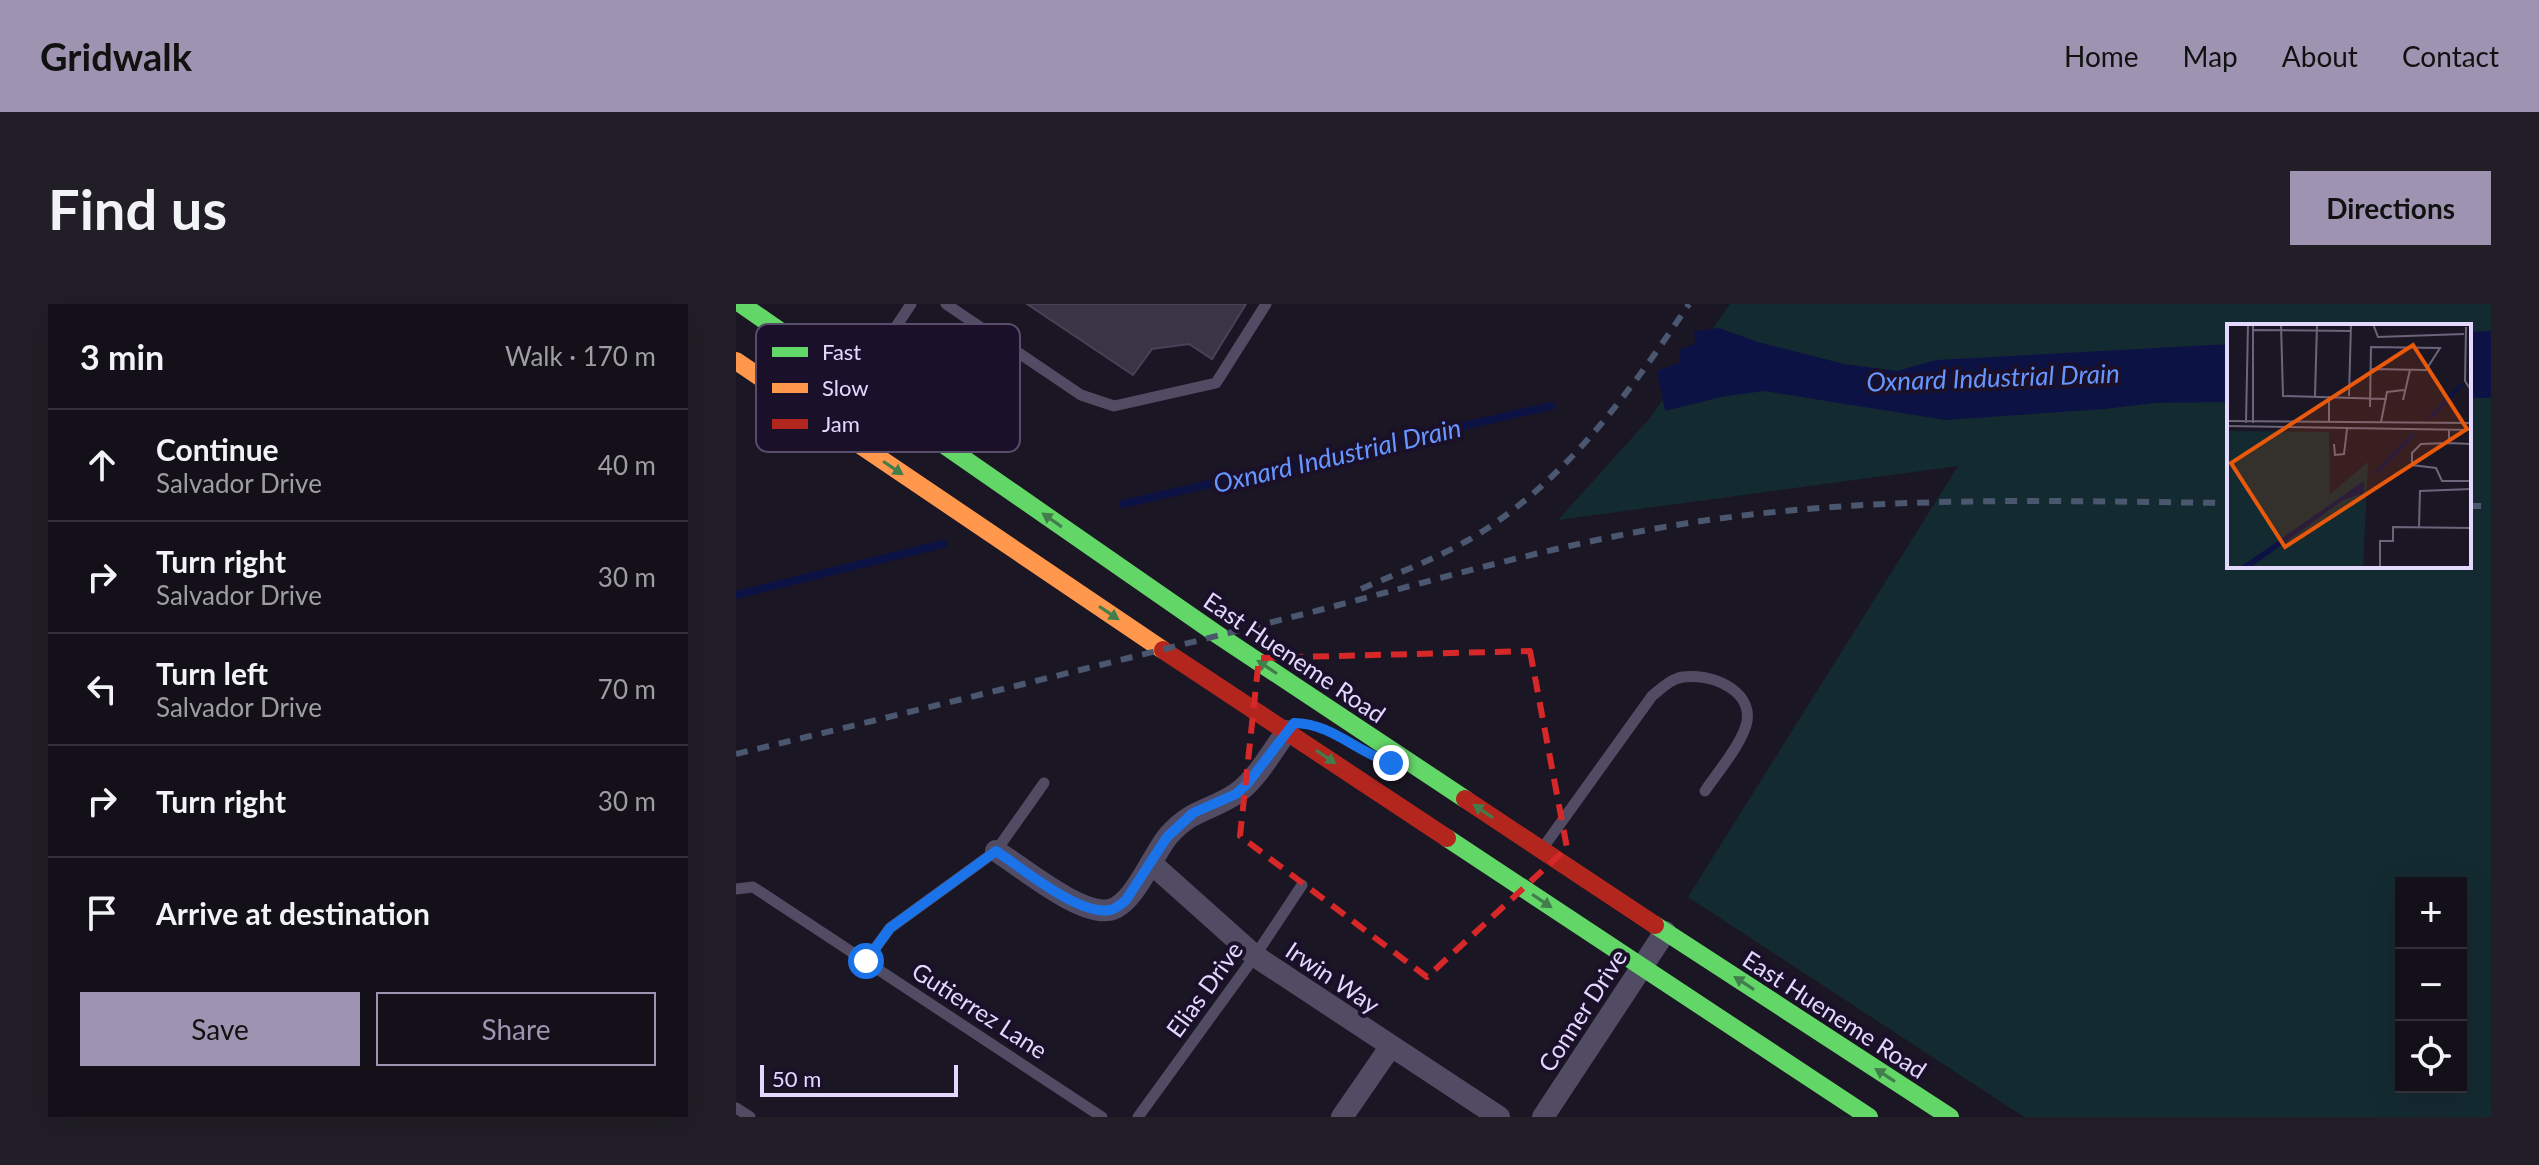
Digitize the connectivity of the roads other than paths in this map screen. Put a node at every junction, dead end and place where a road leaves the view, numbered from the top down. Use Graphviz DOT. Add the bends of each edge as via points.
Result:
graph roads {
  1 [pos="741,304"];
  2 [pos="911,304"];
  3 [pos="946,304"];
  4 [pos="1266,304"];
  5 [pos="770,324"];
  6 [pos="898,324"];
  7 [pos="976,324"];
  8 [pos="1020,354"];
  9 [pos="736,361"];
  10 [pos="756,374"];
  11 [pos="875,452"];
  12 [pos="955,452"];
  13 [pos="1297,727"];
  14 [pos="1347,742"];
  15 [pos="1417,767"];
  16 [pos="1044,783"];
  17 [pos="1705,791"];
  18 [pos="1541,850"];
  19 [pos="996,851"];
  20 [pos="1151,863"];
  21 [pos="1302,885"];
  22 [pos="736,889"];
  23 [pos="1665,932"];
  24 [pos="1255,956"];
  25 [pos="866,961"];
  26 [pos="1641,968"];
  27 [pos="1391,1046"];
  28 [pos="736,1108"];
  29 [pos="750,1117"];
  30 [pos="1102,1117"];
  31 [pos="1138,1117"];
  32 [pos="1342,1117"];
  33 [pos="1499,1117"];
  34 [pos="1543,1117"];
  35 [pos="1869,1117"];
  36 [pos="1950,1117"];
  1 -- 5 [label="main road, East Hueneme Road"];
  2 -- 6 [label="lane"];
  3 -- 7 [label="lane"];
  4 -- 8 [label="lane" via="1216,383 1114,406 1081,395"];
  9 -- 10 [label="main road, one-way"];
  11 -- 13 [label="main road, one-way"];
  15 -- 12 [label="main road, East Hueneme Road, one-way"];
  13 -- 20 [label="street" via="1236,794 1187,818"];
  13 -- 26 [label="main road, one-way"];
  14 -- 15 [label="main road" via="1377,758"];
  18 -- 15 [label="main road, East Hueneme Road, one-way"];
  16 -- 19 [label="lane"];
  17 -- 18 [label="lane" via="1739,740 1747,707 1719,680 1684,677 1669,681 1652,696"];
  18 -- 23 [label="main road, East Hueneme Road"];
  19 -- 20 [label="street" via="1074,902 1098,910 1116,908 1126,900"];
  19 -- 25 [label="lane" via="890,928"];
  20 -- 24 [label="street, Irwin Way"];
  21 -- 24 [label="lane, Elias Drive"];
  22 -- 25 [label="lane, Gutierrez Lane" via="753,887"];
  23 -- 26 [label="street, Conner Drive"];
  36 -- 23 [label="main road, East Hueneme Road, one-way"];
  24 -- 27 [label="street, Irwin Way"];
  24 -- 31 [label="lane, Elias Drive"];
  25 -- 30 [label="lane, Gutierrez Lane"];
  26 -- 34 [label="street, Conner Drive"];
  26 -- 35 [label="main road"];
  27 -- 32 [label="street"];
  27 -- 33 [label="street, Irwin Way"];
  28 -- 29 [label="lane"];
}
